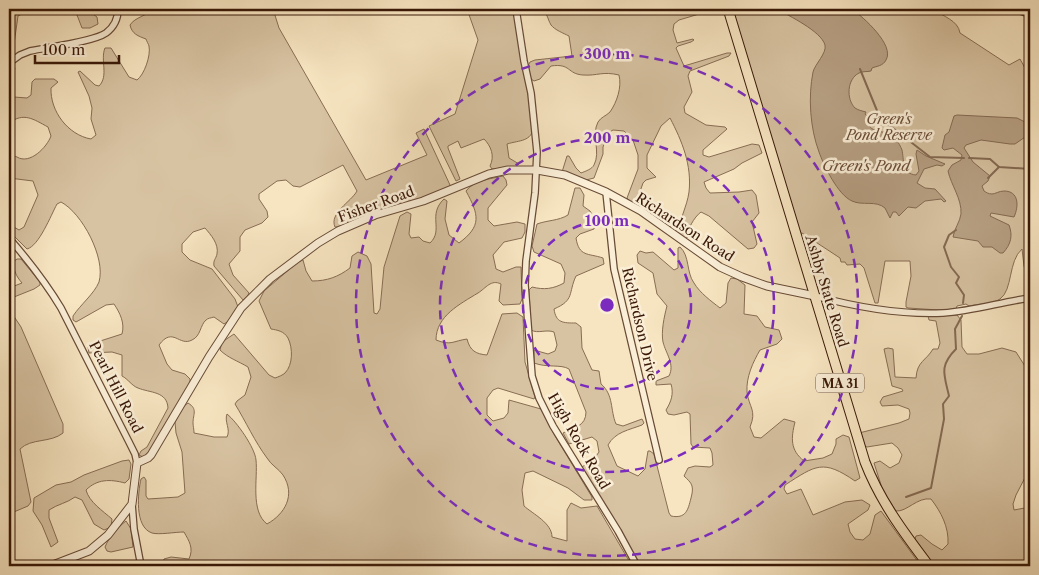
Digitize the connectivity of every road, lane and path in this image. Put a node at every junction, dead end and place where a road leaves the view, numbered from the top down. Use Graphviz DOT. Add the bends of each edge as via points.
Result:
graph roads {
  1 [pos="118,9"];
  2 [pos="516,9"];
  3 [pos="728,9"];
  4 [pos="1018,9"];
  5 [pos="1030,14"];
  6 [pos="9,63"];
  7 [pos="537,170"];
  8 [pos="606,192"];
  9 [pos="9,238"];
  10 [pos="815,296"];
  11 [pos="1030,298"];
  12 [pos="659,460"];
  13 [pos="137,463"];
  14 [pos="132,504"];
  15 [pos="50,566"];
  16 [pos="141,566"];
  17 [pos="637,566"];
  18 [pos="930,566"];
  1 -- 6 [label="street" via="115,23 105,34 24,53"];
  2 -- 7 [label="street" via="534,118"];
  3 -- 10 [label="main road, Ashby State Road / MA 31"];
  4 -- 5 [label="street"];
  7 -- 8 [label="street, Richardson Road" via="565,175"];
  7 -- 13 [label="street, Fisher Road" via="489,174 423,201 367,218 338,231 284,268 241,308 151,455"];
  7 -- 17 [label="street, High Rock Road" via="525,285 532,376 556,431"];
  8 -- 10 [label="street, Richardson Road" via="641,211 720,267 767,286"];
  8 -- 12 [label="street, Richardson Drive" via="614,269"];
  9 -- 13 [label="street, Pearl Hill Road" via="30,262 61,308"];
  10 -- 11 [label="street, Richardson Road" via="867,308 926,313 961,311"];
  10 -- 18 [label="main road, Ashby State Road / MA 31" via="869,474 889,511"];
  13 -- 14 [label="street, Pearl Hill Road"];
  14 -- 15 [label="street" via="108,535 92,549"];
  14 -- 16 [label="street, Pearl Hill Road"];
}
